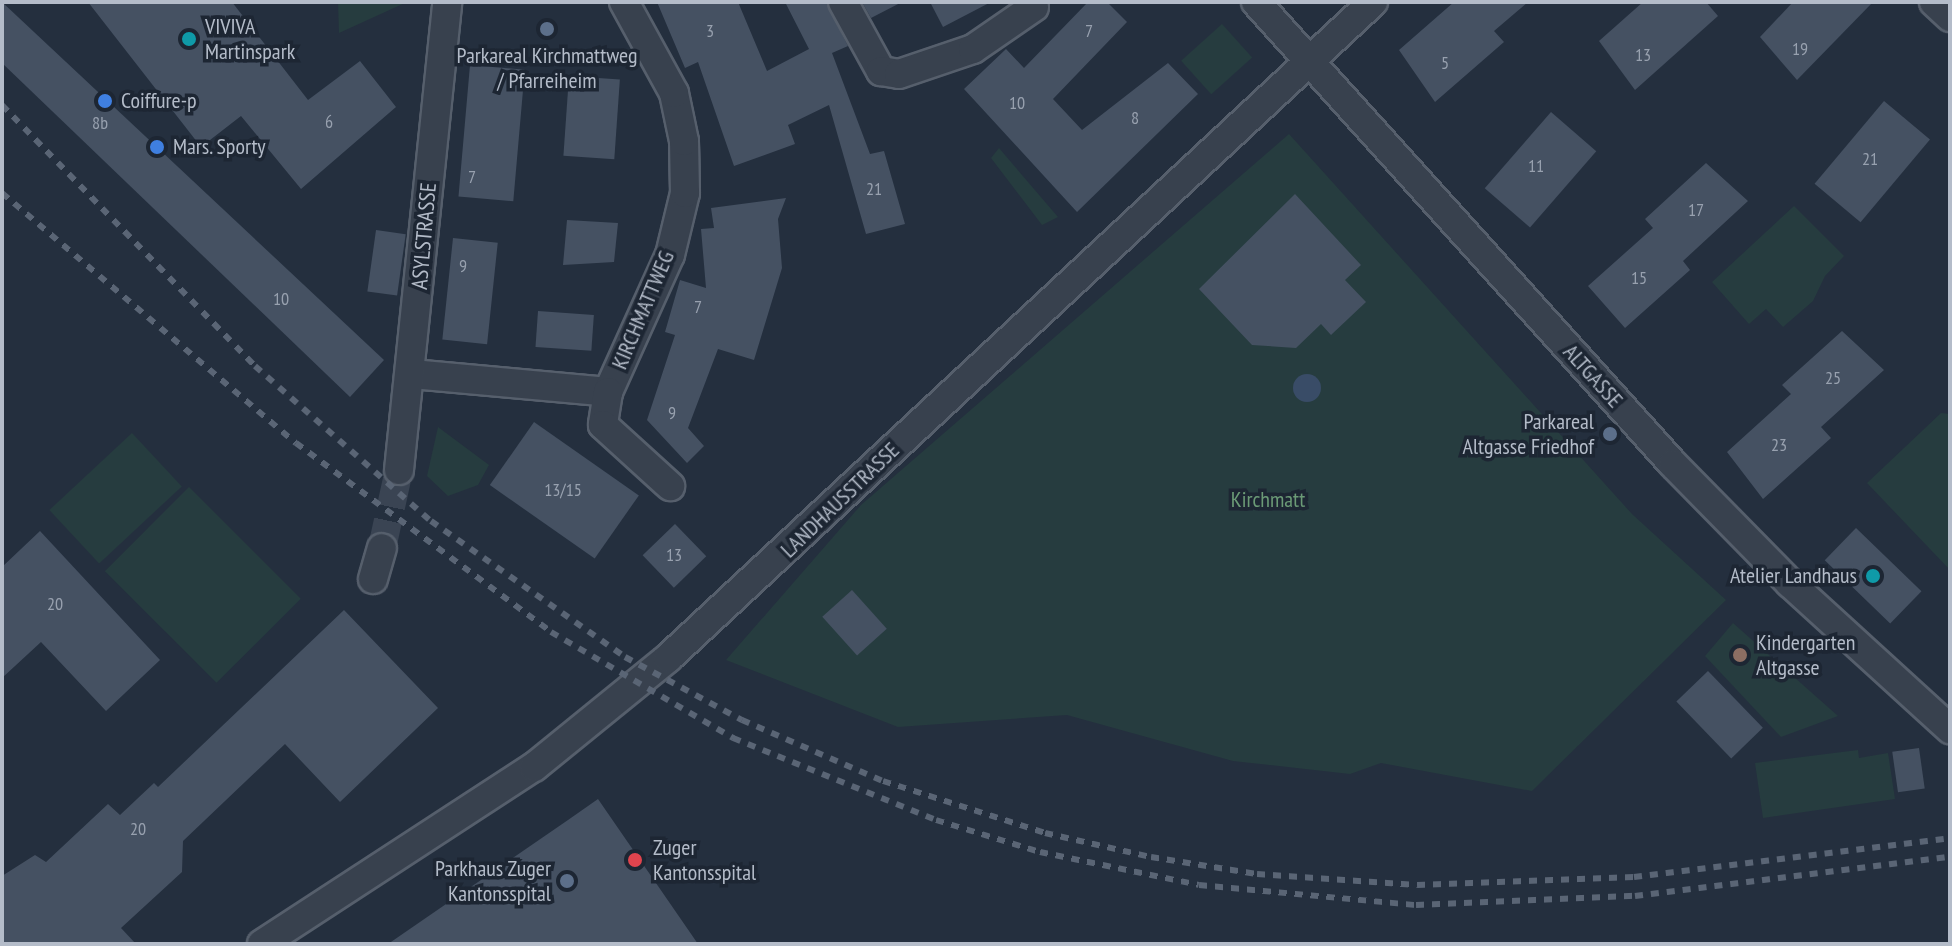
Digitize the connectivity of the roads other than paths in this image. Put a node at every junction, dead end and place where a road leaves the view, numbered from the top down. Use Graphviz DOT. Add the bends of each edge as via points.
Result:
graph roads {
  1 [pos="447,2"];
  2 [pos="624,2"];
  3 [pos="843,2"];
  4 [pos="1256,2"];
  5 [pos="1373,2"];
  6 [pos="1934,2"];
  7 [pos="1034,7"];
  8 [pos="1950,17"];
  9 [pos="1305,59"];
  10 [pos="412,374"];
  11 [pos="608,392"];
  12 [pos="399,470"];
  13 [pos="670,486"];
  14 [pos="382,548"];
  15 [pos="373,579"];
  16 [pos="1950,729"];
  17 [pos="262,944"];
  1 -- 10 [label="street, ASYLSTRASSE"];
  2 -- 11 [label="street, KIRCHMATTWEG" via="674,93 684,141 685,193 670,255"];
  3 -- 7 [label="street" via="881,71 899,74 973,49"];
  4 -- 9 [label="street, ALTGASSE"];
  5 -- 9 [label="street, LANDHAUSSTRASSE"];
  6 -- 8 [label="street"];
  9 -- 16 [label="street, ALTGASSE" via="1673,464 1822,613"];
  9 -- 17 [label="street, LANDHAUSSTRASSE" via="716,616 557,750"];
  10 -- 11 [label="street, KIRCHMATTWEG"];
  10 -- 12 [label="street, ASYLSTRASSE"];
  11 -- 13 [label="street, KIRCHMATTWEG" via="603,425"];
  14 -- 15 [label="street"];
}
